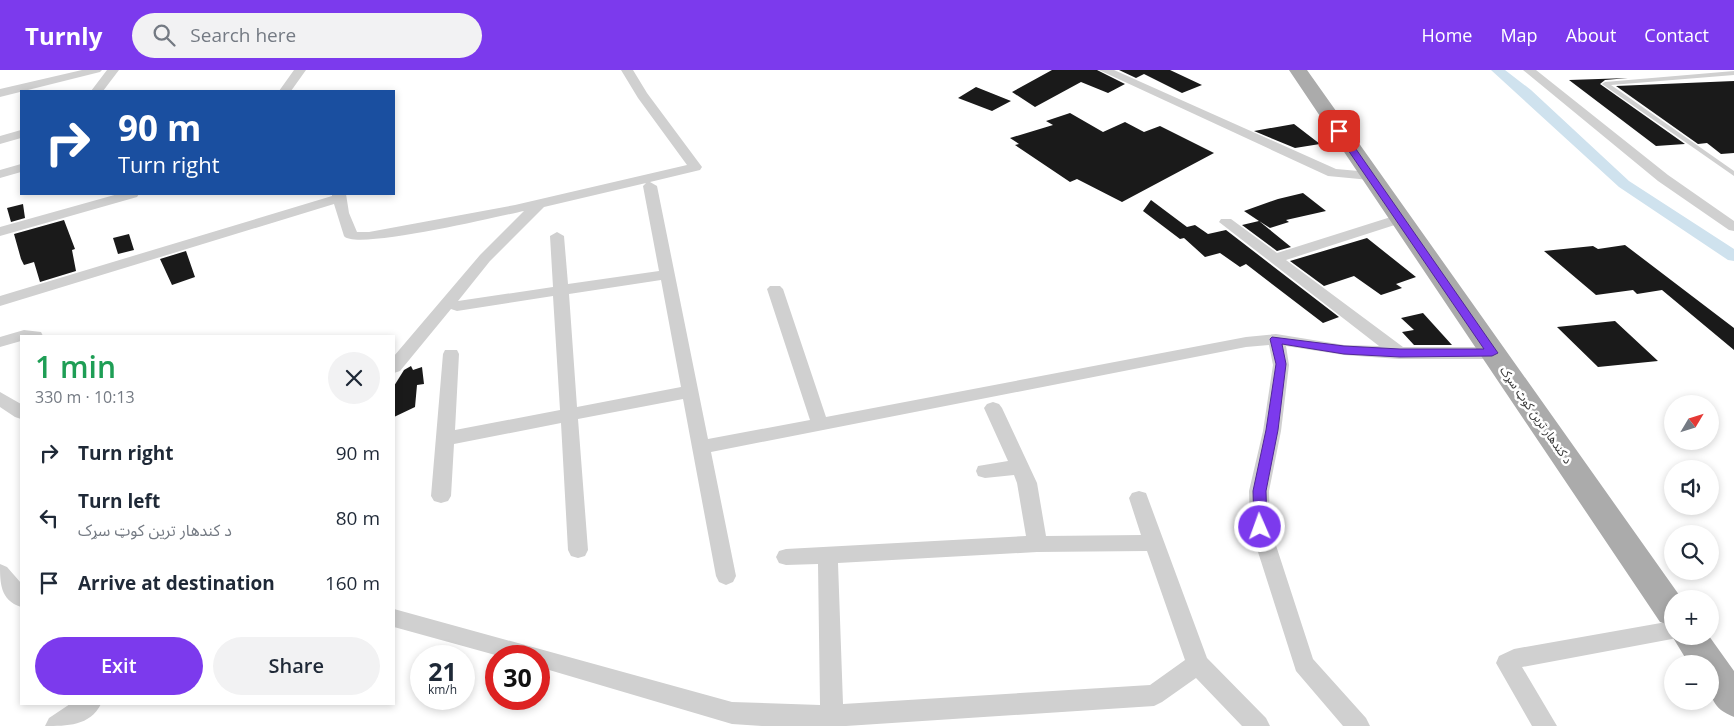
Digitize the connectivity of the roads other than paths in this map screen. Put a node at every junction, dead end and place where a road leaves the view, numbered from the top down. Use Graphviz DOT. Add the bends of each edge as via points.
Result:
graph roads {
  1 [pos="96,70"];
  2 [pos="113,70"];
  3 [pos="300,70"];
  4 [pos="627,70"];
  5 [pos="1105,70"];
  6 [pos="1298,70"];
  7 [pos="1529,70"];
  8 [pos="1734,73"];
  9 [pos="98,90"];
  10 [pos="286,90"];
  11 [pos="0,93"];
  12 [pos="20,134"];
  13 [pos="0,140"];
  14 [pos="20,168"];
  15 [pos="0,174"];
  16 [pos="1734,174"];
  17 [pos="1370,176"];
  18 [pos="650,186"];
  19 [pos="129,195"];
  20 [pos="339,196"];
  21 [pos="541,202"];
  22 [pos="1399,219"];
  23 [pos="1226,222"];
  24 [pos="1734,228"];
  25 [pos="0,232"];
  26 [pos="557,236"];
  27 [pos="1275,259"];
  28 [pos="668,274"];
  29 [pos="775,289"];
  30 [pos="561,290"];
  31 [pos="0,300"];
  32 [pos="457,306"];
  33 [pos="20,336"];
  34 [pos="1276,339"];
  35 [pos="0,342"];
  36 [pos="1400,353"];
  37 [pos="1492,353"];
  38 [pos="451,354"];
  39 [pos="395,366"];
  40 [pos="691,391"];
  41 [pos="0,398"];
  42 [pos="992,408"];
  43 [pos="20,412"];
  44 [pos="569,414"];
  45 [pos="820,424"];
  46 [pos="444,439"];
  47 [pos="702,447"];
  48 [pos="1021,468"];
  49 [pos="985,471"];
  50 [pos="441,496"];
  51 [pos="1139,498"];
  52 [pos="1154,543"];
  53 [pos="1037,544"];
  54 [pos="578,550"];
  55 [pos="828,556"];
  56 [pos="786,557"];
  57 [pos="0,573"];
  58 [pos="726,576"];
  59 [pos="20,597"];
  60 [pos="1664,600"];
  61 [pos="395,618"];
  62 [pos="1664,631"];
  63 [pos="493,645"];
  64 [pos="550,661"];
  65 [pos="1198,664"];
  66 [pos="1719,679"];
  67 [pos="1734,700"];
  68 [pos="88,705"];
  69 [pos="832,716"];
  70 [pos="57,726"];
  71 [pos="1258,726"];
  72 [pos="1358,726"];
  73 [pos="1545,726"];
  1 -- 11 [label="street"];
  2 -- 9 [label="street"];
  3 -- 10 [label="street"];
  4 -- 21 [label="street" via="682,144 695,167"];
  5 -- 17 [label="street" via="1333,173"];
  6 -- 17 [label="main road, د کندهار ترين کوټ سړک"];
  7 -- 24 [label="street" via="1662,178"];
  8 -- 16 [label="lane" via="1605,84"];
  12 -- 13 [label="street"];
  14 -- 15 [label="street"];
  17 -- 22 [label="main road, د کندهار ترين کوټ سړک"];
  18 -- 28 [label="street"];
  19 -- 25 [label="street"];
  20 -- 21 [label="street" via="351,236 355,238 433,226"];
  20 -- 31 [label="street"];
  21 -- 39 [label="street" via="485,258"];
  22 -- 27 [label="street"];
  22 -- 37 [label="main road, د کندهار ترين کوټ سړک"];
  23 -- 27 [label="street"];
  26 -- 30 [label="street"];
  27 -- 36 [label="street"];
  28 -- 30 [label="street"];
  28 -- 40 [label="street"];
  29 -- 45 [label="street"];
  30 -- 32 [label="street"];
  30 -- 44 [label="street"];
  33 -- 35 [label="street"];
  34 -- 36 [label="street" via="1344,350"];
  34 -- 45 [label="street"];
  34 -- 72 [label="street" via="1281,364 1259,491 1260,527 1304,664"];
  36 -- 37 [label="street"];
  37 -- 60 [label="main road, د کندهار ترين کوټ سړک"];
  38 -- 46 [label="street"];
  40 -- 44 [label="street"];
  40 -- 47 [label="street"];
  41 -- 43 [label="street"];
  42 -- 48 [label="street"];
  44 -- 46 [label="street"];
  44 -- 54 [label="street"];
  45 -- 47 [label="street"];
  46 -- 50 [label="street"];
  47 -- 58 [label="street"];
  48 -- 49 [label="street"];
  48 -- 53 [label="street" via="1027,483"];
  51 -- 52 [label="street"];
  52 -- 53 [label="street"];
  52 -- 65 [label="street"];
  53 -- 55 [label="street"];
  55 -- 56 [label="street"];
  55 -- 69 [label="street"];
  57 -- 59 [label="street"];
  61 -- 63 [label="street"];
  62 -- 73 [label="street" via="1514,659 1508,663"];
  64 -- 69 [label="street" via="732,713"];
  65 -- 69 [label="street" via="1154,695"];
  65 -- 71 [label="street"];
  66 -- 67 [label="main road"];
  68 -- 70 [label="street"];
}
